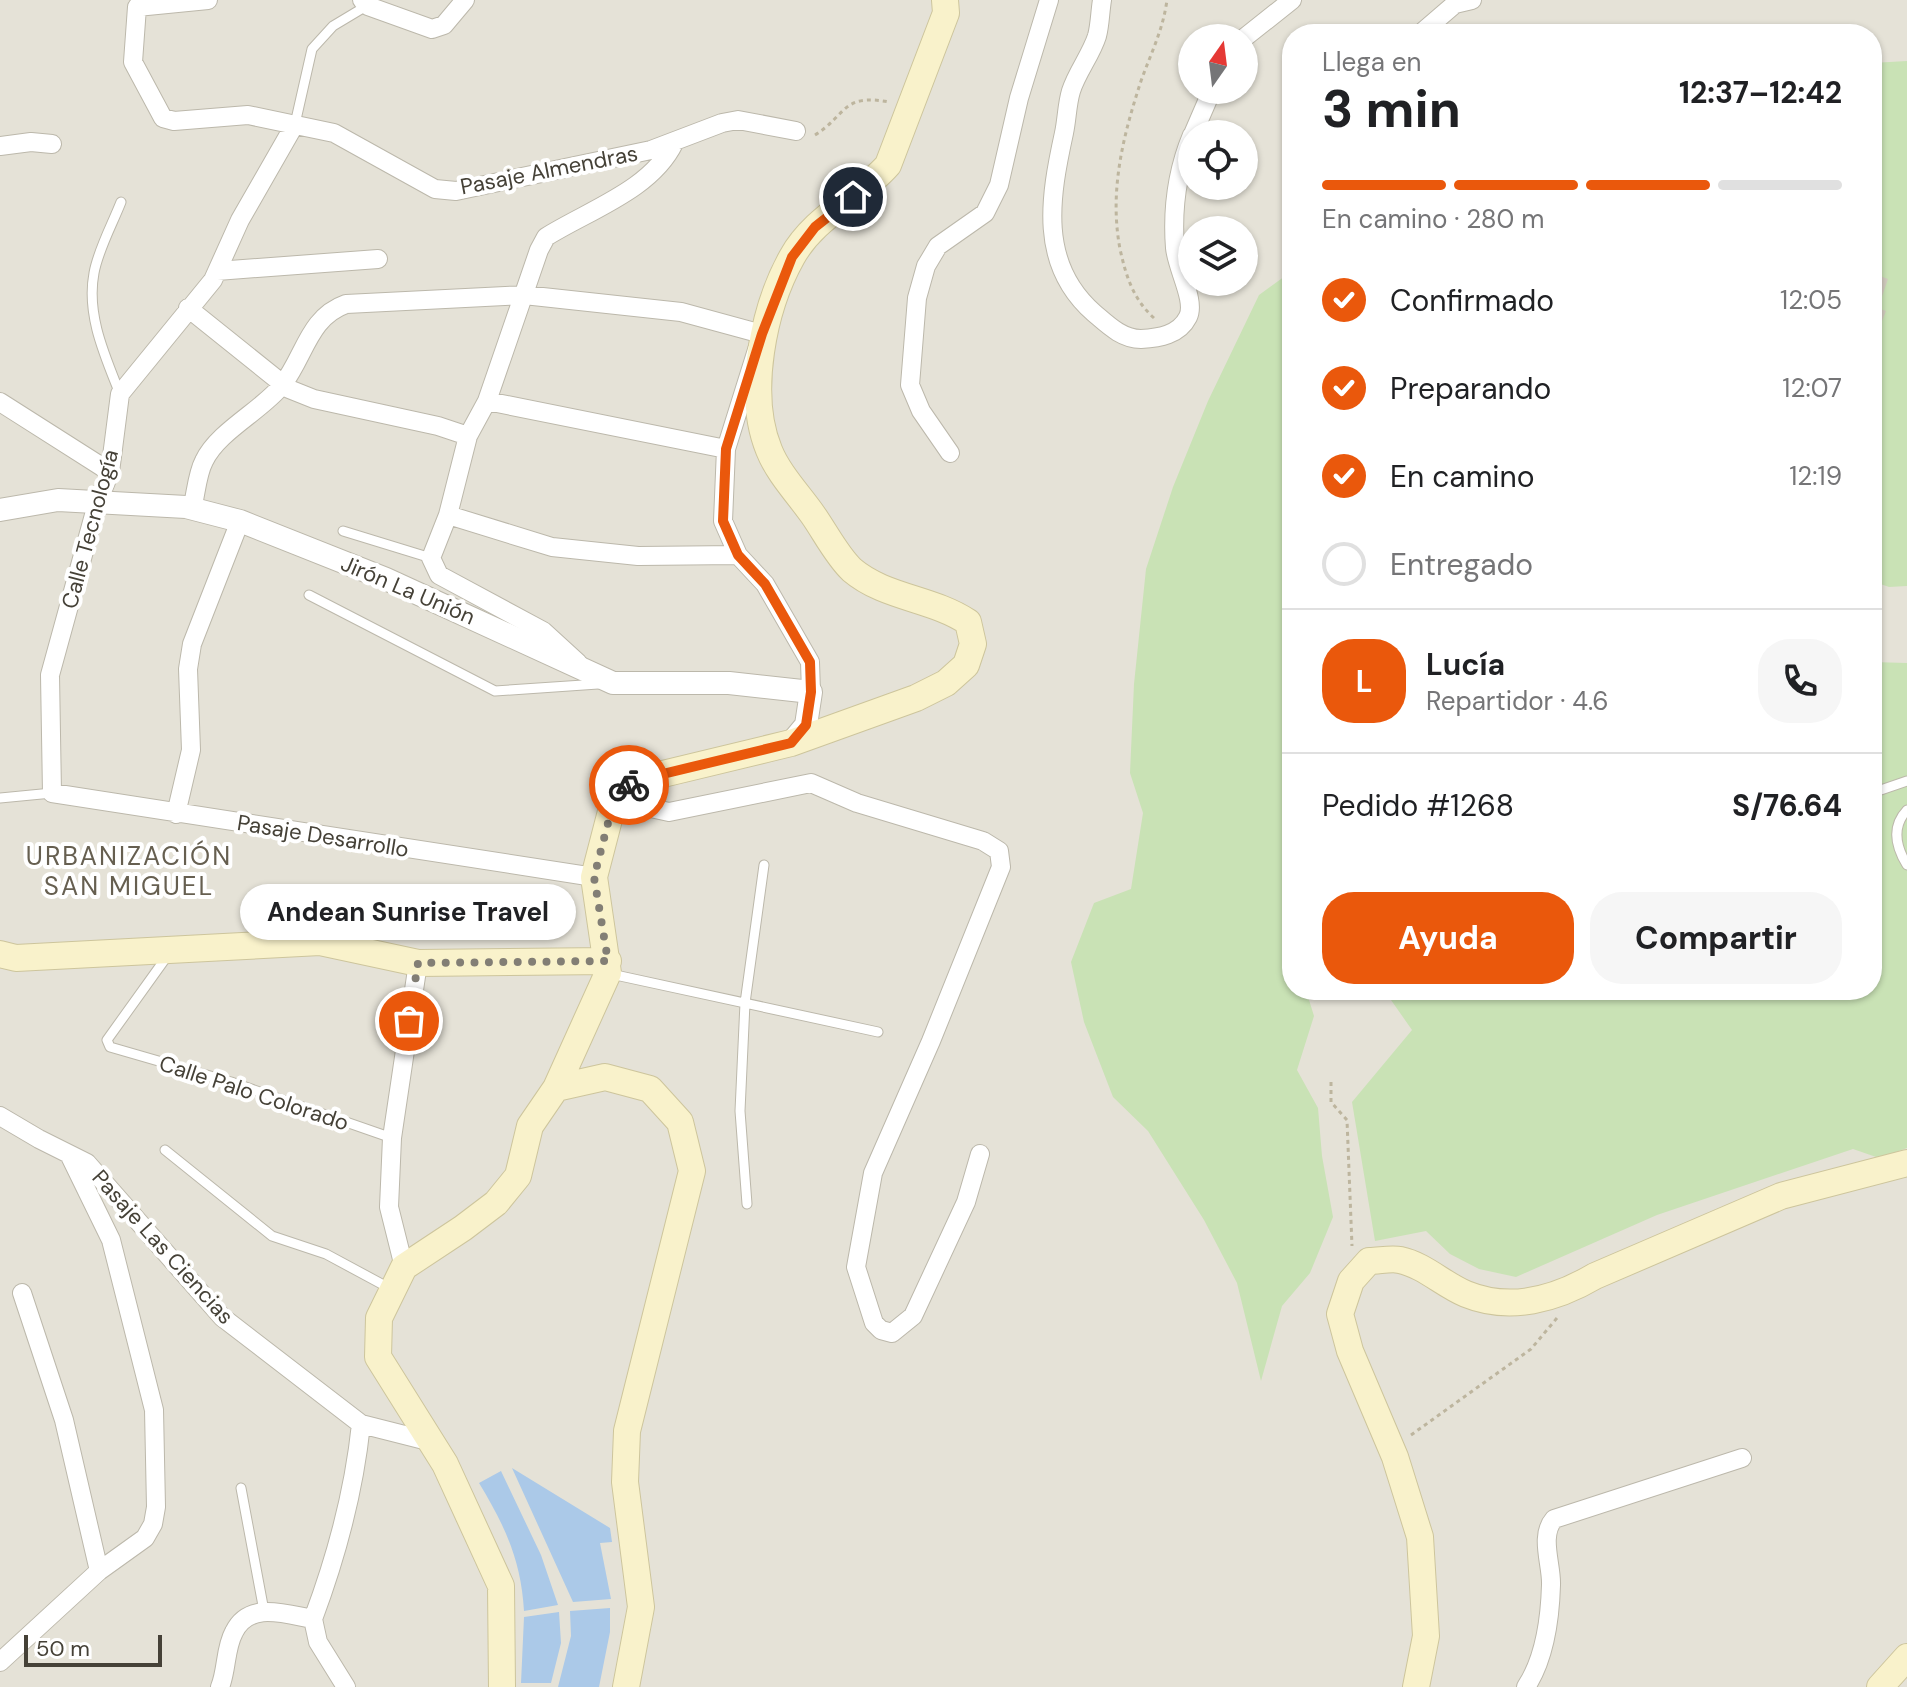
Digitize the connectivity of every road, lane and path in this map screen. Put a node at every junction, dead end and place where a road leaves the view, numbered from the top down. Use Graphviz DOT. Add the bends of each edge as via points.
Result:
graph roads {
  1 [pos="208,0"];
  2 [pos="465,0"];
  3 [pos="945,0"];
  4 [pos="1049,0"];
  5 [pos="1102,0"];
  6 [pos="1167,0"];
  7 [pos="1292,0"];
  8 [pos="1472,0"];
  9 [pos="369,2"];
  10 [pos="134,4"];
  11 [pos="1432,24"];
  12 [pos="1258,27"];
  13 [pos="911,107"];
  14 [pos="295,124"];
  15 [pos="796,131"];
  16 [pos="674,143"];
  17 [pos="52,144"];
  18 [pos="0,146"];
  19 [pos="1178,184"];
  20 [pos="121,202"];
  21 [pos="378,259"];
  22 [pos="217,271"];
  23 [pos="524,295"];
  24 [pos="188,308"];
  25 [pos="1160,322"];
  26 [pos="762,334"];
  27 [pos="283,384"];
  28 [pos="120,394"];
  29 [pos="487,401"];
  30 [pos="0,402"];
  31 [pos="468,436"];
  32 [pos="726,449"];
  33 [pos="950,453"];
  34 [pos="110,472"];
  35 [pos="97,504"];
  36 [pos="192,509"];
  37 [pos="0,510"];
  38 [pos="448,515"];
  39 [pos="240,521"];
  40 [pos="343,531"];
  41 [pos="738,555"];
  42 [pos="431,558"];
  43 [pos="309,595"];
  44 [pos="586,670"];
  45 [pos="613,683"];
  46 [pos="811,692"];
  47 [pos="791,743"];
  48 [pos="1907,781"];
  49 [pos="1882,790"];
  50 [pos="52,793"];
  51 [pos="0,798"];
  52 [pos="614,800"];
  53 [pos="1907,810"];
  54 [pos="176,814"];
  55 [pos="764,865"];
  56 [pos="1907,865"];
  57 [pos="594,877"];
  58 [pos="173,949"];
  59 [pos="0,954"];
  60 [pos="418,963"];
  61 [pos="608,967"];
  62 [pos="745,1003"];
  63 [pos="878,1032"];
  64 [pos="1331,1082"];
  65 [pos="556,1088"];
  66 [pos="0,1116"];
  67 [pos="392,1138"];
  68 [pos="165,1150"];
  69 [pos="69,1154"];
  70 [pos="980,1154"];
  71 [pos="1907,1163"];
  72 [pos="747,1204"];
  73 [pos="1369,1261"];
  74 [pos="398,1278"];
  75 [pos="1569,1291"];
  76 [pos="22,1293"];
  77 [pos="361,1424"];
  78 [pos="432,1442"];
  79 [pos="1392,1449"];
  80 [pos="1742,1458"];
  81 [pos="241,1488"];
  82 [pos="99,1571"];
  83 [pos="264,1611"];
  84 [pos="313,1619"];
  85 [pos="1907,1657"];
  86 [pos="0,1662"];
  87 [pos="220,1687"];
  88 [pos="346,1687"];
  89 [pos="502,1687"];
  90 [pos="626,1687"];
  91 [pos="1416,1687"];
  92 [pos="1526,1687"];
  93 [pos="1880,1687"];
  1 -- 10 [label="street"];
  2 -- 9 [label="street" via="444,25 432,29"];
  3 -- 13 [label="main road" via="946,13"];
  4 -- 33 [label="street" via="999,185 985,213 938,246 917,298 910,385"];
  5 -- 19 [label="street" via="1097,36 1070,93 1053,185 1051,231 1081,301 1112,329 1133,339 1161,338 1189,315 1174,214"];
  6 -- 25 [label="path" via="1127,128 1116,190 1116,226 1126,278 1143,308"];
  7 -- 12 [label="street"];
  8 -- 11 [label="street" via="1455,4"];
  9 -- 14 [label="lane" via="333,26 312,49"];
  10 -- 14 [label="street, Pasaje Almendras" via="133,62 163,118 248,115"];
  13 -- 15 [label="path" via="856,101 814,135"];
  13 -- 26 [label="main road" via="888,165 815,227 792,257"];
  14 -- 16 [label="street, Pasaje Almendras" via="334,133 435,189 456,191"];
  14 -- 22 [label="street"];
  15 -- 16 [label="street, Pasaje Almendras" via="738,120"];
  16 -- 23 [label="street" via="640,183 546,237"];
  17 -- 18 [label="street"];
  20 -- 28 [label="lane" via="94,272 93,309"];
  21 -- 22 [label="street"];
  22 -- 24 [label="street"];
  23 -- 26 [label="street" via="681,312"];
  23 -- 27 [label="street" via="331,309 320,317"];
  23 -- 29 [label="street"];
  24 -- 27 [label="street"];
  24 -- 28 [label="street"];
  26 -- 32 [label="street"];
  26 -- 47 [label="main road" via="760,418 770,453 850,568 874,585 951,611 968,622 973,644 966,665 946,683"];
  27 -- 31 [label="street" via="314,399"];
  27 -- 36 [label="street" via="203,461"];
  28 -- 34 [label="street, Calle Tecnología"];
  29 -- 31 [label="street"];
  29 -- 32 [label="street"];
  30 -- 34 [label="street"];
  31 -- 38 [label="street"];
  32 -- 41 [label="street" via="723,521"];
  34 -- 35 [label="street, Calle Tecnología"];
  35 -- 36 [label="street, Jirón La Unión"];
  35 -- 37 [label="street, Jirón La Unión" via="58,500"];
  35 -- 50 [label="street, Calle Tecnología" via="50,675"];
  36 -- 39 [label="street, Jirón La Unión"];
  38 -- 41 [label="street" via="552,547 638,556"];
  38 -- 42 [label="street"];
  39 -- 44 [label="street, Jirón La Unión" via="386,579"];
  39 -- 54 [label="street" via="192,644 191,750"];
  40 -- 42 [label="lane"];
  41 -- 46 [label="street" via="765,584 810,662"];
  42 -- 44 [label="street" via="439,575 543,631"];
  43 -- 45 [label="lane" via="495,691"];
  44 -- 45 [label="street, Jirón La Unión"];
  45 -- 46 [label="street, Jirón La Unión" via="729,683"];
  46 -- 47 [label="street" via="806,725"];
  47 -- 52 [label="main road" via="638,780"];
  48 -- 49 [label="lane"];
  50 -- 51 [label="lane"];
  50 -- 54 [label="street, Pasaje Desarrollo"];
  52 -- 57 [label="main road"];
  52 -- 70 [label="street" via="669,812 811,783 999,851 1001,867 873,1173 856,1267 881,1330 892,1333 913,1316 966,1202"];
  53 -- 56 [label="lane" via="1895,834"];
  54 -- 57 [label="street, Pasaje Desarrollo"];
  55 -- 62 [label="lane"];
  57 -- 61 [label="main road"];
  58 -- 59 [label="main road" via="16,958"];
  58 -- 60 [label="main road" via="320,942"];
  58 -- 67 [label="lane, Calle Palo Colorado" via="107,1040 116,1050 231,1082"];
  60 -- 61 [label="main road"];
  60 -- 67 [label="street"];
  61 -- 62 [label="lane"];
  61 -- 65 [label="main road"];
  62 -- 63 [label="lane"];
  62 -- 72 [label="lane" via="740,1111"];
  64 -- 73 [label="path" via="1331,1102 1347,1120 1350,1141 1351,1245"];
  65 -- 74 [label="main road" via="530,1126 518,1176 496,1203"];
  65 -- 90 [label="main road" via="605,1077 650,1089 680,1122 692,1171 627,1431 625,1482 641,1607"];
  66 -- 69 [label="street, Pasaje Las Ciencias"];
  67 -- 74 [label="street" via="389,1207"];
  68 -- 74 [label="lane" via="272,1236"];
  69 -- 77 [label="street, Pasaje Las Ciencias" via="87,1163 222,1317"];
  69 -- 82 [label="street" via="111,1240 154,1410 153,1524 145,1538"];
  71 -- 75 [label="main road" via="1781,1196"];
  73 -- 75 [label="main road" via="1400,1260 1492,1302 1522,1303"];
  73 -- 79 [label="main road" via="1351,1281 1340,1314"];
  74 -- 78 [label="main road" via="379,1318 378,1357"];
  75 -- 79 [label="path" via="1553,1324 1531,1349"];
  76 -- 82 [label="street" via="64,1420"];
  77 -- 78 [label="street"];
  77 -- 84 [label="street" via="345,1524"];
  78 -- 89 [label="main road" via="501,1586"];
  79 -- 91 [label="main road" via="1420,1537 1426,1636"];
  80 -- 92 [label="street" via="1554,1519 1547,1533 1552,1583 1544,1646"];
  81 -- 83 [label="lane"];
  82 -- 86 [label="street"];
  83 -- 84 [label="street"];
  83 -- 87 [label="street" via="248,1615 234,1632"];
  84 -- 88 [label="street" via="318,1642"];
  85 -- 93 [label="main road"];
}
